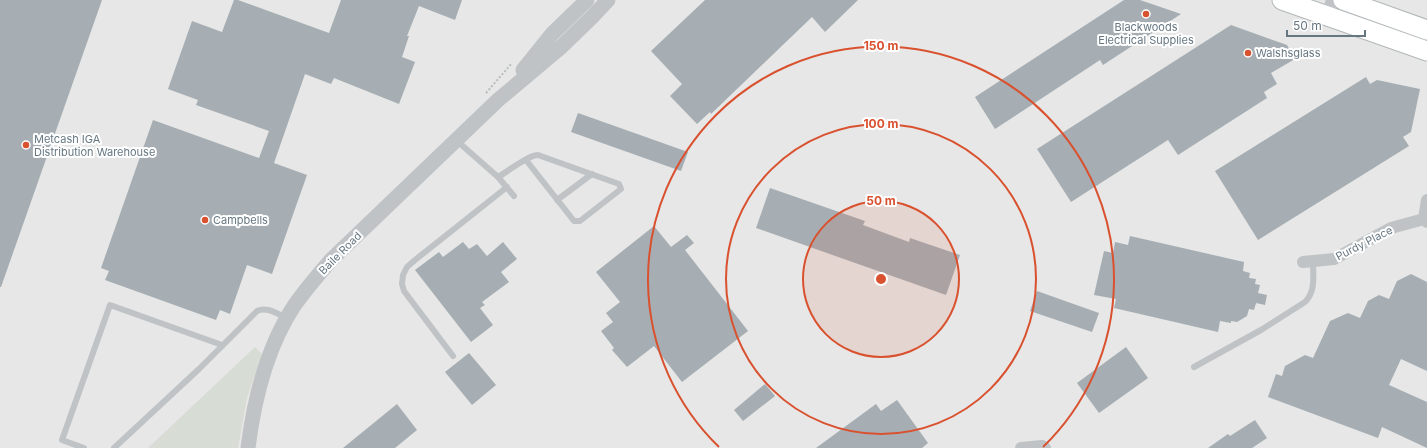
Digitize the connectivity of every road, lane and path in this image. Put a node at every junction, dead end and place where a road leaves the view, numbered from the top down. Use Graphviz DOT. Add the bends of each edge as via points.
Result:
graph roads {
  1 [pos="587,0"];
  2 [pos="1282,0"];
  3 [pos="1343,0"];
  4 [pos="602,2"];
  5 [pos="1330,8"];
  6 [pos="1427,30"];
  7 [pos="1427,51"];
  8 [pos="498,100"];
  9 [pos="456,140"];
  10 [pos="526,160"];
  11 [pos="592,174"];
  12 [pos="498,178"];
  13 [pos="507,187"];
  14 [pos="514,196"];
  15 [pos="557,200"];
  16 [pos="1427,200"];
  17 [pos="1426,220"];
  18 [pos="1308,261"];
  19 [pos="287,318"];
  20 [pos="222,345"];
  21 [pos="453,356"];
  22 [pos="1194,367"];
  23 [pos="84,448"];
  24 [pos="114,448"];
  25 [pos="248,448"];
  26 [pos="1021,448"];
  27 [pos="1045,448"];
  1 -- 8 [label="street, Baile Road" via="552,34"];
  2 -- 5 [label="main road"];
  3 -- 6 [label="main road"];
  4 -- 8 [label="street, Baile Road" via="560,48"];
  5 -- 7 [label="main road"];
  8 -- 9 [label="street, Baile Road"];
  9 -- 12 [label="lane"];
  9 -- 19 [label="street, Baile Road" via="331,260"];
  10 -- 11 [label="lane" via="538,155"];
  10 -- 12 [label="lane"];
  10 -- 15 [label="lane"];
  11 -- 15 [label="lane"];
  11 -- 15 [label="lane" via="619,184 621,189 577,222"];
  12 -- 13 [label="lane"];
  13 -- 14 [label="lane"];
  13 -- 21 [label="lane" via="415,260 403,275 402,284 406,296"];
  16 -- 17 [label="street"];
  17 -- 18 [label="street, Purdy Place" via="1391,228 1334,259"];
  18 -- 22 [label="lane" via="1313,289 1305,302"];
  19 -- 20 [label="lane" via="261,309"];
  19 -- 25 [label="street, Baile Road" via="263,375 254,408"];
  20 -- 23 [label="lane" via="110,305 62,440"];
  20 -- 24 [label="lane"];
  26 -- 27 [label="street"];
}
